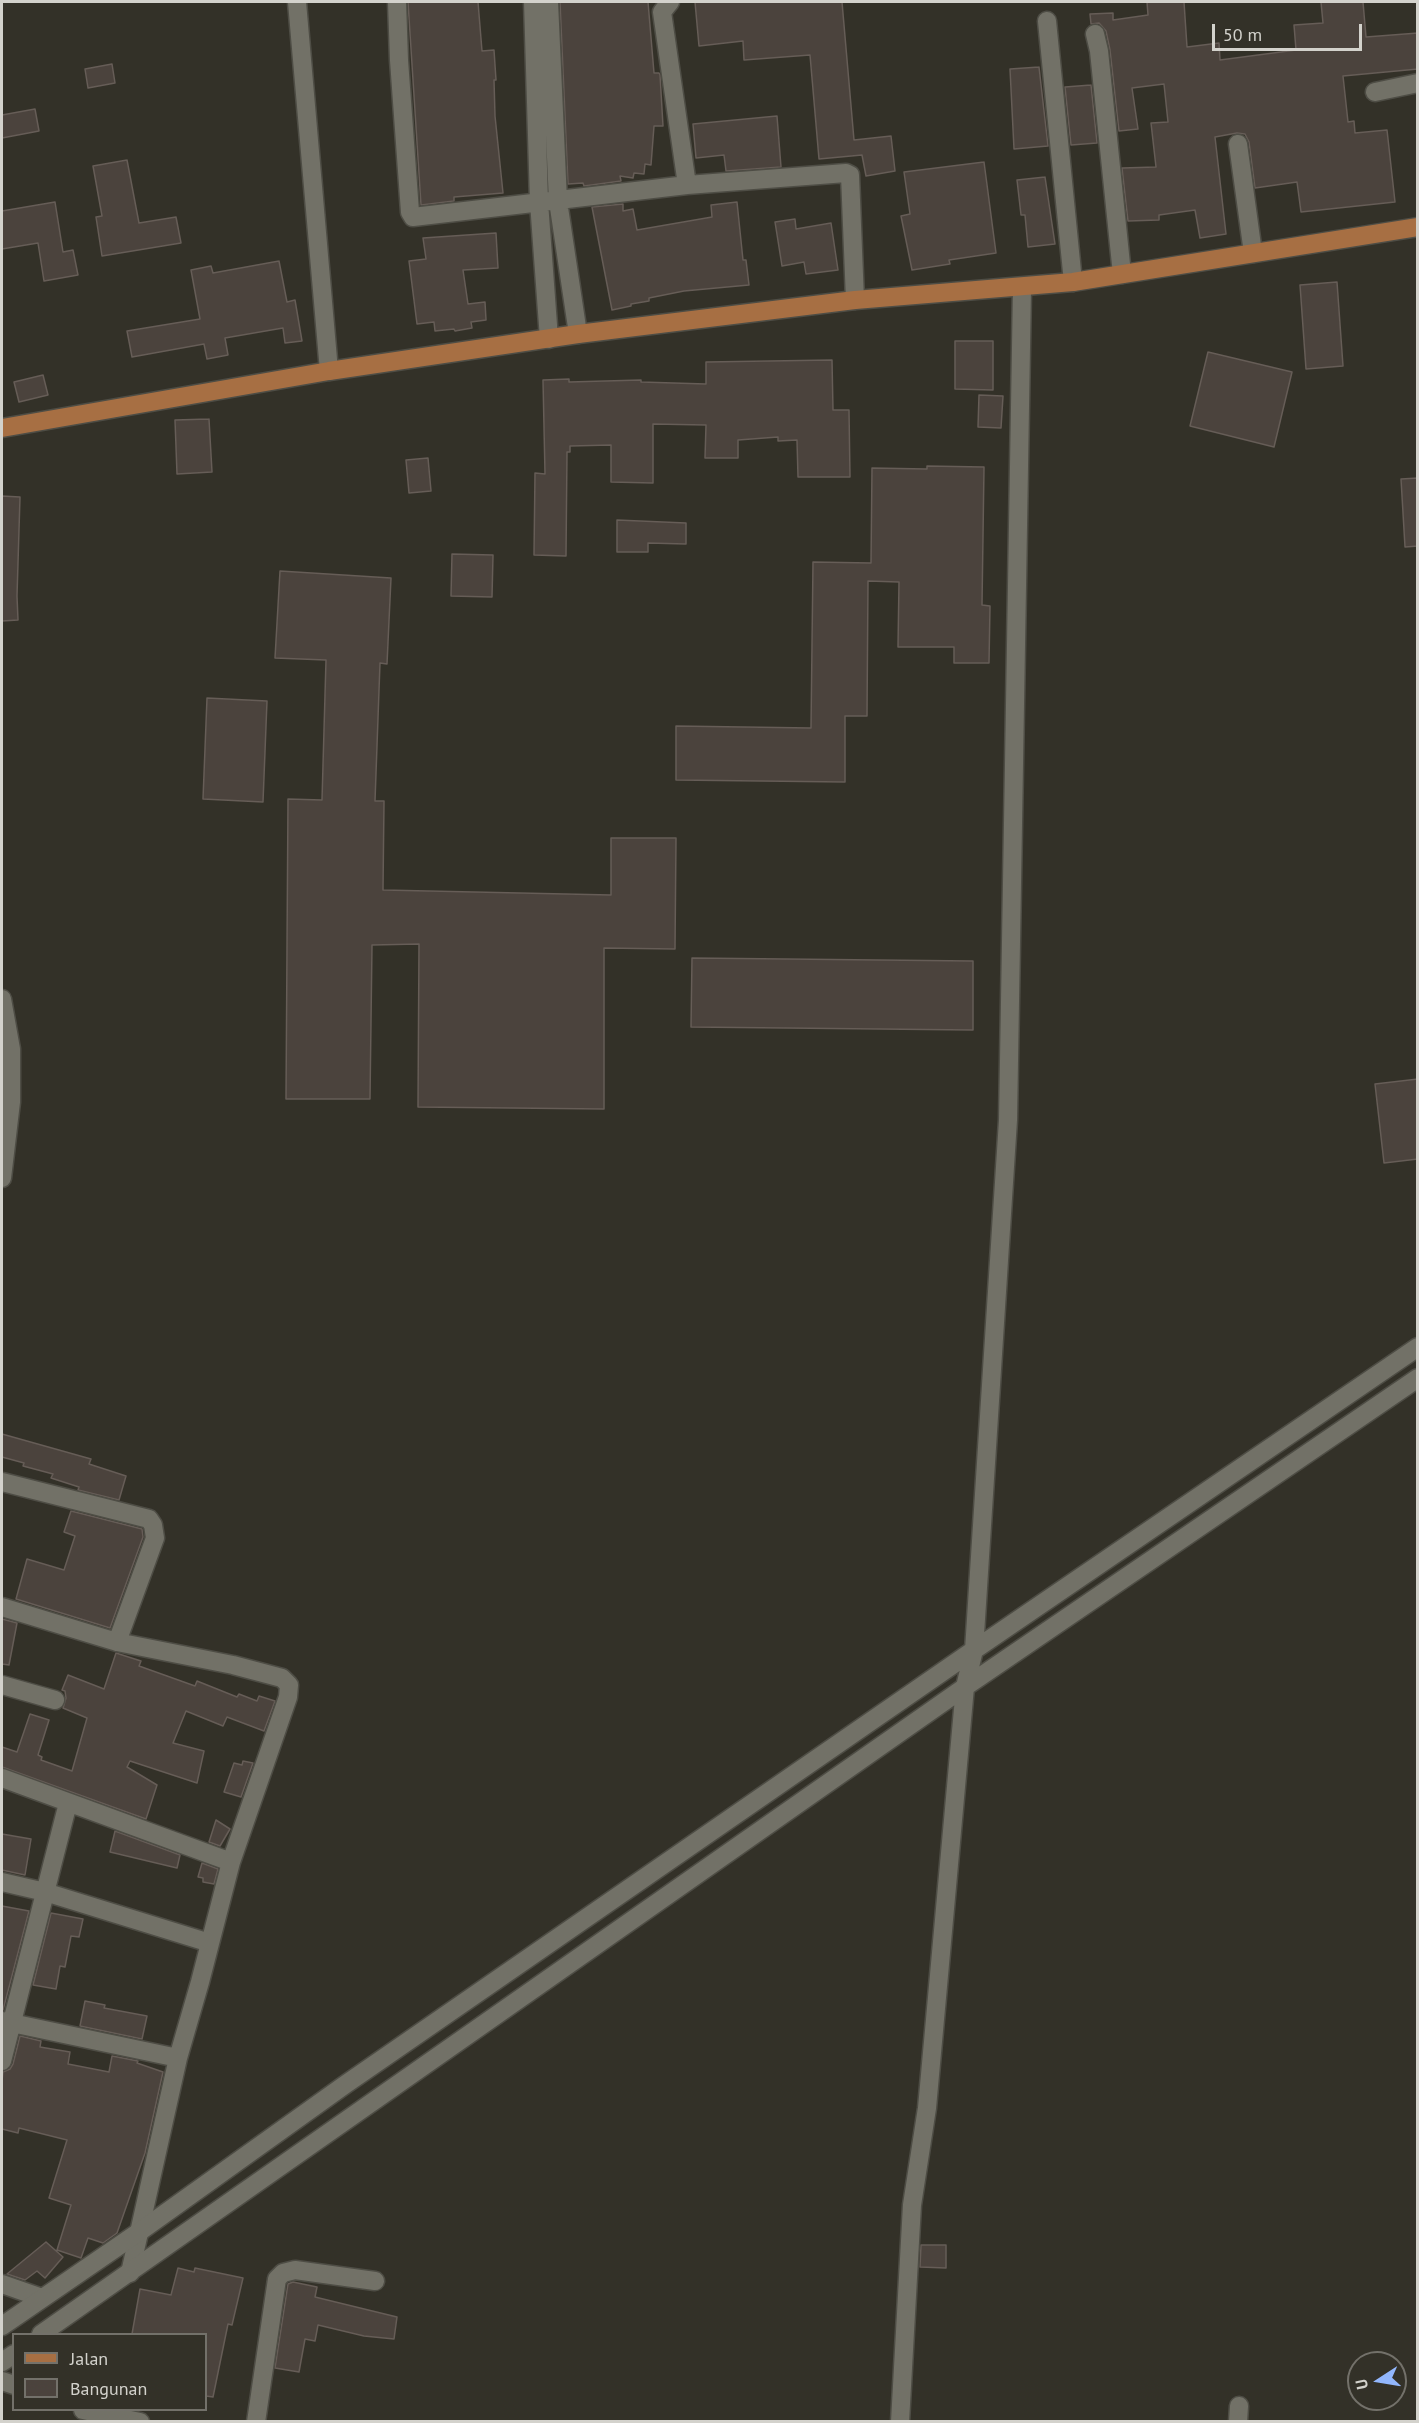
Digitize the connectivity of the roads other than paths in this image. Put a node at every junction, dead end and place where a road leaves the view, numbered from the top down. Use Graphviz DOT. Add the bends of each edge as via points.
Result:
graph roads {
  1 [pos="297,2"];
  2 [pos="397,2"];
  3 [pos="533,2"];
  4 [pos="549,2"];
  5 [pos="670,2"];
  6 [pos="1047,21"];
  7 [pos="1095,34"];
  8 [pos="1418,83"];
  9 [pos="1375,92"];
  10 [pos="1238,144"];
  11 [pos="687,185"];
  12 [pos="558,201"];
  13 [pos="539,202"];
  14 [pos="1418,227"];
  15 [pos="1252,253"];
  16 [pos="1122,274"];
  17 [pos="1073,282"];
  18 [pos="1022,288"];
  19 [pos="855,300"];
  20 [pos="578,334"];
  21 [pos="549,339"];
  22 [pos="329,371"];
  23 [pos="2,428"];
  24 [pos="2,999"];
  25 [pos="6,1101"];
  26 [pos="2,1178"];
  27 [pos="1418,1347"];
  28 [pos="1418,1378"];
  29 [pos="2,1482"];
  30 [pos="2,1607"];
  31 [pos="117,1642"];
  32 [pos="974,1650"];
  33 [pos="2,1685"];
  34 [pos="965,1688"];
  35 [pos="55,1700"];
  36 [pos="2,1778"];
  37 [pos="68,1803"];
  38 [pos="231,1862"];
  39 [pos="2,1882"];
  40 [pos="45,1892"];
  41 [pos="210,1943"];
  42 [pos="7,2022"];
  43 [pos="178,2058"];
  44 [pos="2,2061"];
  45 [pos="139,2232"];
  46 [pos="130,2273"];
  47 [pos="375,2281"];
  48 [pos="2,2284"];
  49 [pos="42,2298"];
  50 [pos="2,2326"];
  51 [pos="42,2333"];
  52 [pos="92,2411"];
  53 [pos="140,2421"];
  54 [pos="256,2421"];
  55 [pos="900,2421"];
  1 -- 22 [label="street"];
  2 -- 13 [label="street" via="411,215"];
  3 -- 13 [label="street"];
  4 -- 12 [label="street"];
  5 -- 11 [label="street" via="662,12"];
  6 -- 17 [label="street"];
  7 -- 16 [label="street"];
  8 -- 9 [label="street"];
  10 -- 15 [label="street"];
  11 -- 12 [label="street"];
  11 -- 19 [label="street" via="849,173"];
  12 -- 13 [label="street"];
  12 -- 20 [label="street"];
  13 -- 21 [label="street"];
  14 -- 15 [label="main road"];
  15 -- 16 [label="main road"];
  16 -- 17 [label="main road"];
  17 -- 18 [label="main road"];
  18 -- 19 [label="main road"];
  18 -- 32 [label="street" via="1008,1120"];
  19 -- 20 [label="main road"];
  20 -- 21 [label="main road"];
  21 -- 22 [label="main road"];
  22 -- 23 [label="main road"];
  24 -- 25 [label="street" via="11,1048"];
  25 -- 26 [label="street"];
  27 -- 32 [label="street"];
  28 -- 34 [label="street"];
  29 -- 31 [label="street" via="149,1519 155,1538"];
  30 -- 31 [label="street"];
  31 -- 38 [label="street" via="233,1665 282,1678 289,1685"];
  32 -- 34 [label="street"];
  32 -- 45 [label="street" via="345,2084"];
  33 -- 35 [label="street"];
  34 -- 46 [label="street"];
  34 -- 55 [label="street" via="927,2108 912,2205"];
  36 -- 37 [label="street"];
  37 -- 38 [label="street"];
  37 -- 40 [label="street"];
  38 -- 41 [label="street"];
  39 -- 40 [label="street"];
  40 -- 41 [label="street"];
  40 -- 42 [label="street"];
  41 -- 43 [label="street"];
  42 -- 43 [label="street"];
  42 -- 44 [label="street"];
  43 -- 45 [label="street"];
  45 -- 46 [label="street"];
  45 -- 49 [label="street"];
  46 -- 51 [label="street"];
  47 -- 54 [label="street" via="295,2270 283,2272 277,2279"];
  48 -- 49 [label="street"];
  49 -- 50 [label="street"];
  52 -- 53 [label="street"];
}
